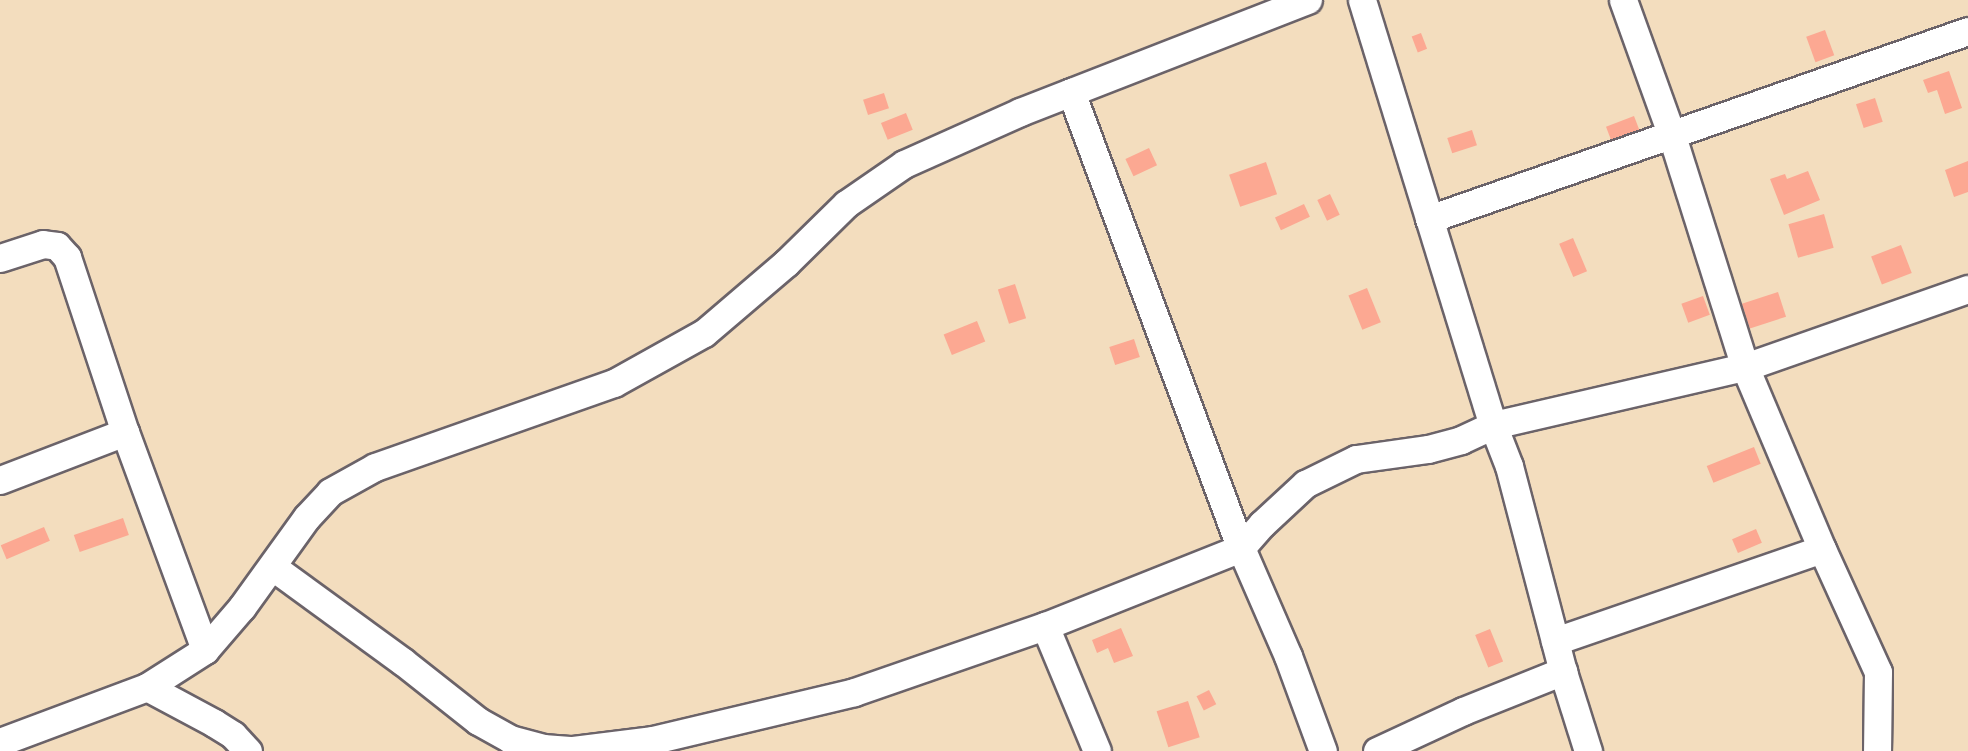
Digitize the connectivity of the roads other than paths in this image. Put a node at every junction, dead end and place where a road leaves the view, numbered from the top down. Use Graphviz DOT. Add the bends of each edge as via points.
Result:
graph roads {
  1 [pos="1308,0"];
  2 [pos="1362,0"];
  3 [pos="1623,0"];
  4 [pos="1968,31"];
  5 [pos="1071,92"];
  6 [pos="1672,136"];
  7 [pos="1430,219"];
  8 [pos="0,258"];
  9 [pos="1968,289"];
  10 [pos="1745,367"];
  11 [pos="1492,425"];
  12 [pos="125,432"];
  13 [pos="0,480"];
  14 [pos="1241,549"];
  15 [pos="1822,549"];
  16 [pos="273,567"];
  17 [pos="1045,626"];
  18 [pos="1555,641"];
  19 [pos="205,650"];
  20 [pos="1563,671"];
  21 [pos="147,687"];
  22 [pos="0,742"];
  23 [pos="512,745"];
  24 [pos="248,751"];
  25 [pos="1097,751"];
  26 [pos="1323,751"];
  27 [pos="1377,751"];
  28 [pos="1588,751"];
  29 [pos="1877,751"];
  1 -- 5 [label="street"];
  2 -- 7 [label="street"];
  3 -- 6 [label="street"];
  4 -- 6 [label="street"];
  5 -- 14 [label="street"];
  5 -- 16 [label="street" via="904,164 846,204 786,263 704,333 614,383 375,467 330,492"];
  6 -- 7 [label="street"];
  6 -- 10 [label="street"];
  7 -- 11 [label="street"];
  8 -- 12 [label="street" via="43,244 57,246 67,257"];
  9 -- 10 [label="street"];
  10 -- 11 [label="street"];
  10 -- 15 [label="street"];
  11 -- 14 [label="street" via="1461,440 1356,459 1327,471 1305,484"];
  11 -- 18 [label="street" via="1509,466"];
  12 -- 13 [label="street"];
  12 -- 19 [label="street"];
  14 -- 17 [label="street"];
  14 -- 26 [label="street" via="1284,646"];
  15 -- 18 [label="street"];
  15 -- 29 [label="street" via="1878,672"];
  16 -- 19 [label="street"];
  16 -- 23 [label="street"];
  17 -- 23 [label="street" via="855,692 653,740 573,750"];
  17 -- 25 [label="street"];
  18 -- 20 [label="street"];
  19 -- 21 [label="street"];
  20 -- 27 [label="street"];
  20 -- 28 [label="street"];
  21 -- 22 [label="street"];
  21 -- 24 [label="street" via="233,735"];
}
